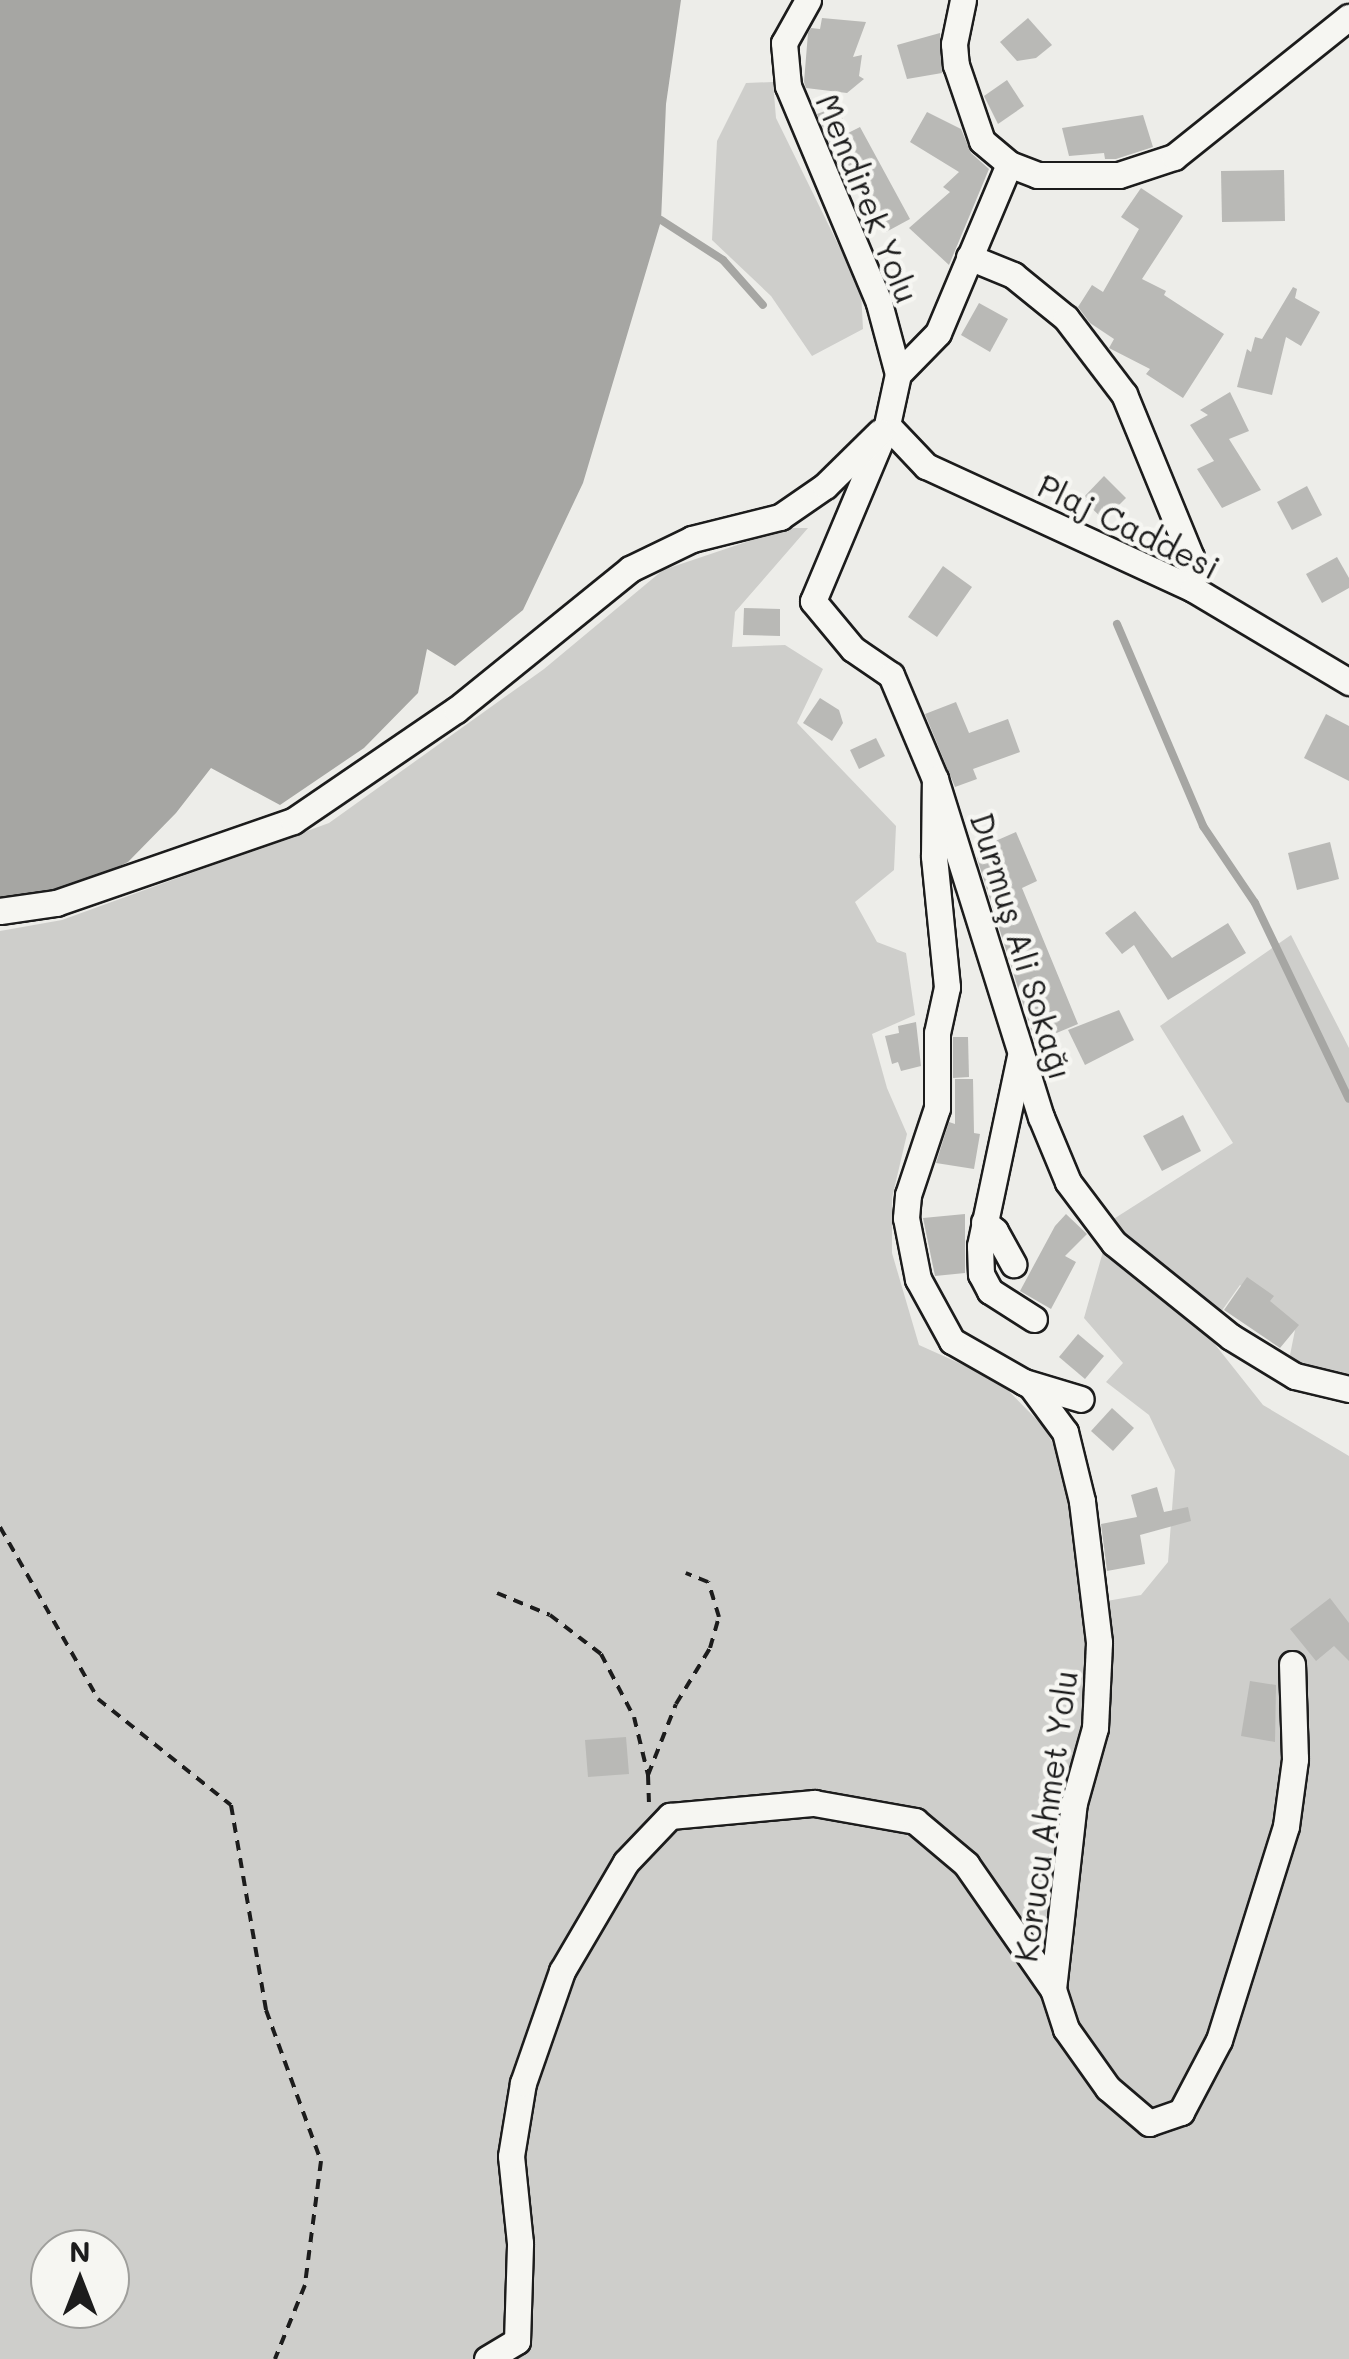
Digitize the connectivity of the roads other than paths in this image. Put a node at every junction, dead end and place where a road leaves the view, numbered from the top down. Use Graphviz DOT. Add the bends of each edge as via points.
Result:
graph roads {
  1 [pos="808,0"];
  2 [pos="963,0"];
  3 [pos="1349,17"];
  4 [pos="1009,164"];
  5 [pos="970,257"];
  6 [pos="898,374"];
  7 [pos="887,426"];
  8 [pos="1194,590"];
  9 [pos="1349,682"];
  10 [pos="935,779"];
  11 [pos="0,911"];
  12 [pos="1021,1051"];
  13 [pos="984,1222"];
  14 [pos="1013,1264"];
  15 [pos="1034,1319"];
  16 [pos="1024,1382"];
  17 [pos="1349,1389"];
  18 [pos="1081,1399"];
  19 [pos="1292,1664"];
  20 [pos="1053,1989"];
  21 [pos="487,2359"];
  1 -- 6 [label="street, Mendirek Yolu" via="784,42 788,86 880,303"];
  2 -- 4 [label="street" via="956,65 982,141"];
  3 -- 4 [label="street" via="1174,158 1119,175 1036,174"];
  4 -- 5 [label="street"];
  5 -- 6 [label="street" via="938,333"];
  5 -- 8 [label="street" via="1013,275 1066,318 1124,394 1191,557"];
  6 -- 7 [label="street, Mendirek Yolu"];
  7 -- 8 [label="street, Plaj Caddesi" via="926,466"];
  7 -- 10 [label="street, Durmuş Ali Sokağı" via="813,601 853,649 891,676"];
  7 -- 11 [label="street" via="825,486 780,517 692,539 630,569 456,710 293,820 56,902"];
  8 -- 9 [label="street, Plaj Caddesi"];
  10 -- 12 [label="street, Durmuş Ali Sokağı"];
  10 -- 16 [label="street, Korucu Ahmet Yolu" via="934,856 947,987 936,1033 936,1108 906,1218 918,1280 952,1341"];
  12 -- 13 [label="street"];
  12 -- 17 [label="street, Durmuş Ali Sokağı" via="1068,1182 1114,1243 1232,1337 1295,1376"];
  13 -- 14 [label="street"];
  13 -- 15 [label="street" via="981,1274 990,1290"];
  16 -- 18 [label="street"];
  16 -- 20 [label="street, Korucu Ahmet Yolu" via="1065,1432 1082,1501 1100,1642 1096,1728 1074,1803"];
  19 -- 20 [label="street" via="1296,1759 1286,1826 1218,2040 1181,2112 1150,2123 1108,2088 1066,2028"];
  20 -- 21 [label="street, Korucu Ahmet Yolu" via="966,1864 915,1821 814,1803 670,1816 626,1862 562,1972 523,2083 511,2156 520,2243 516,2341"];
}
